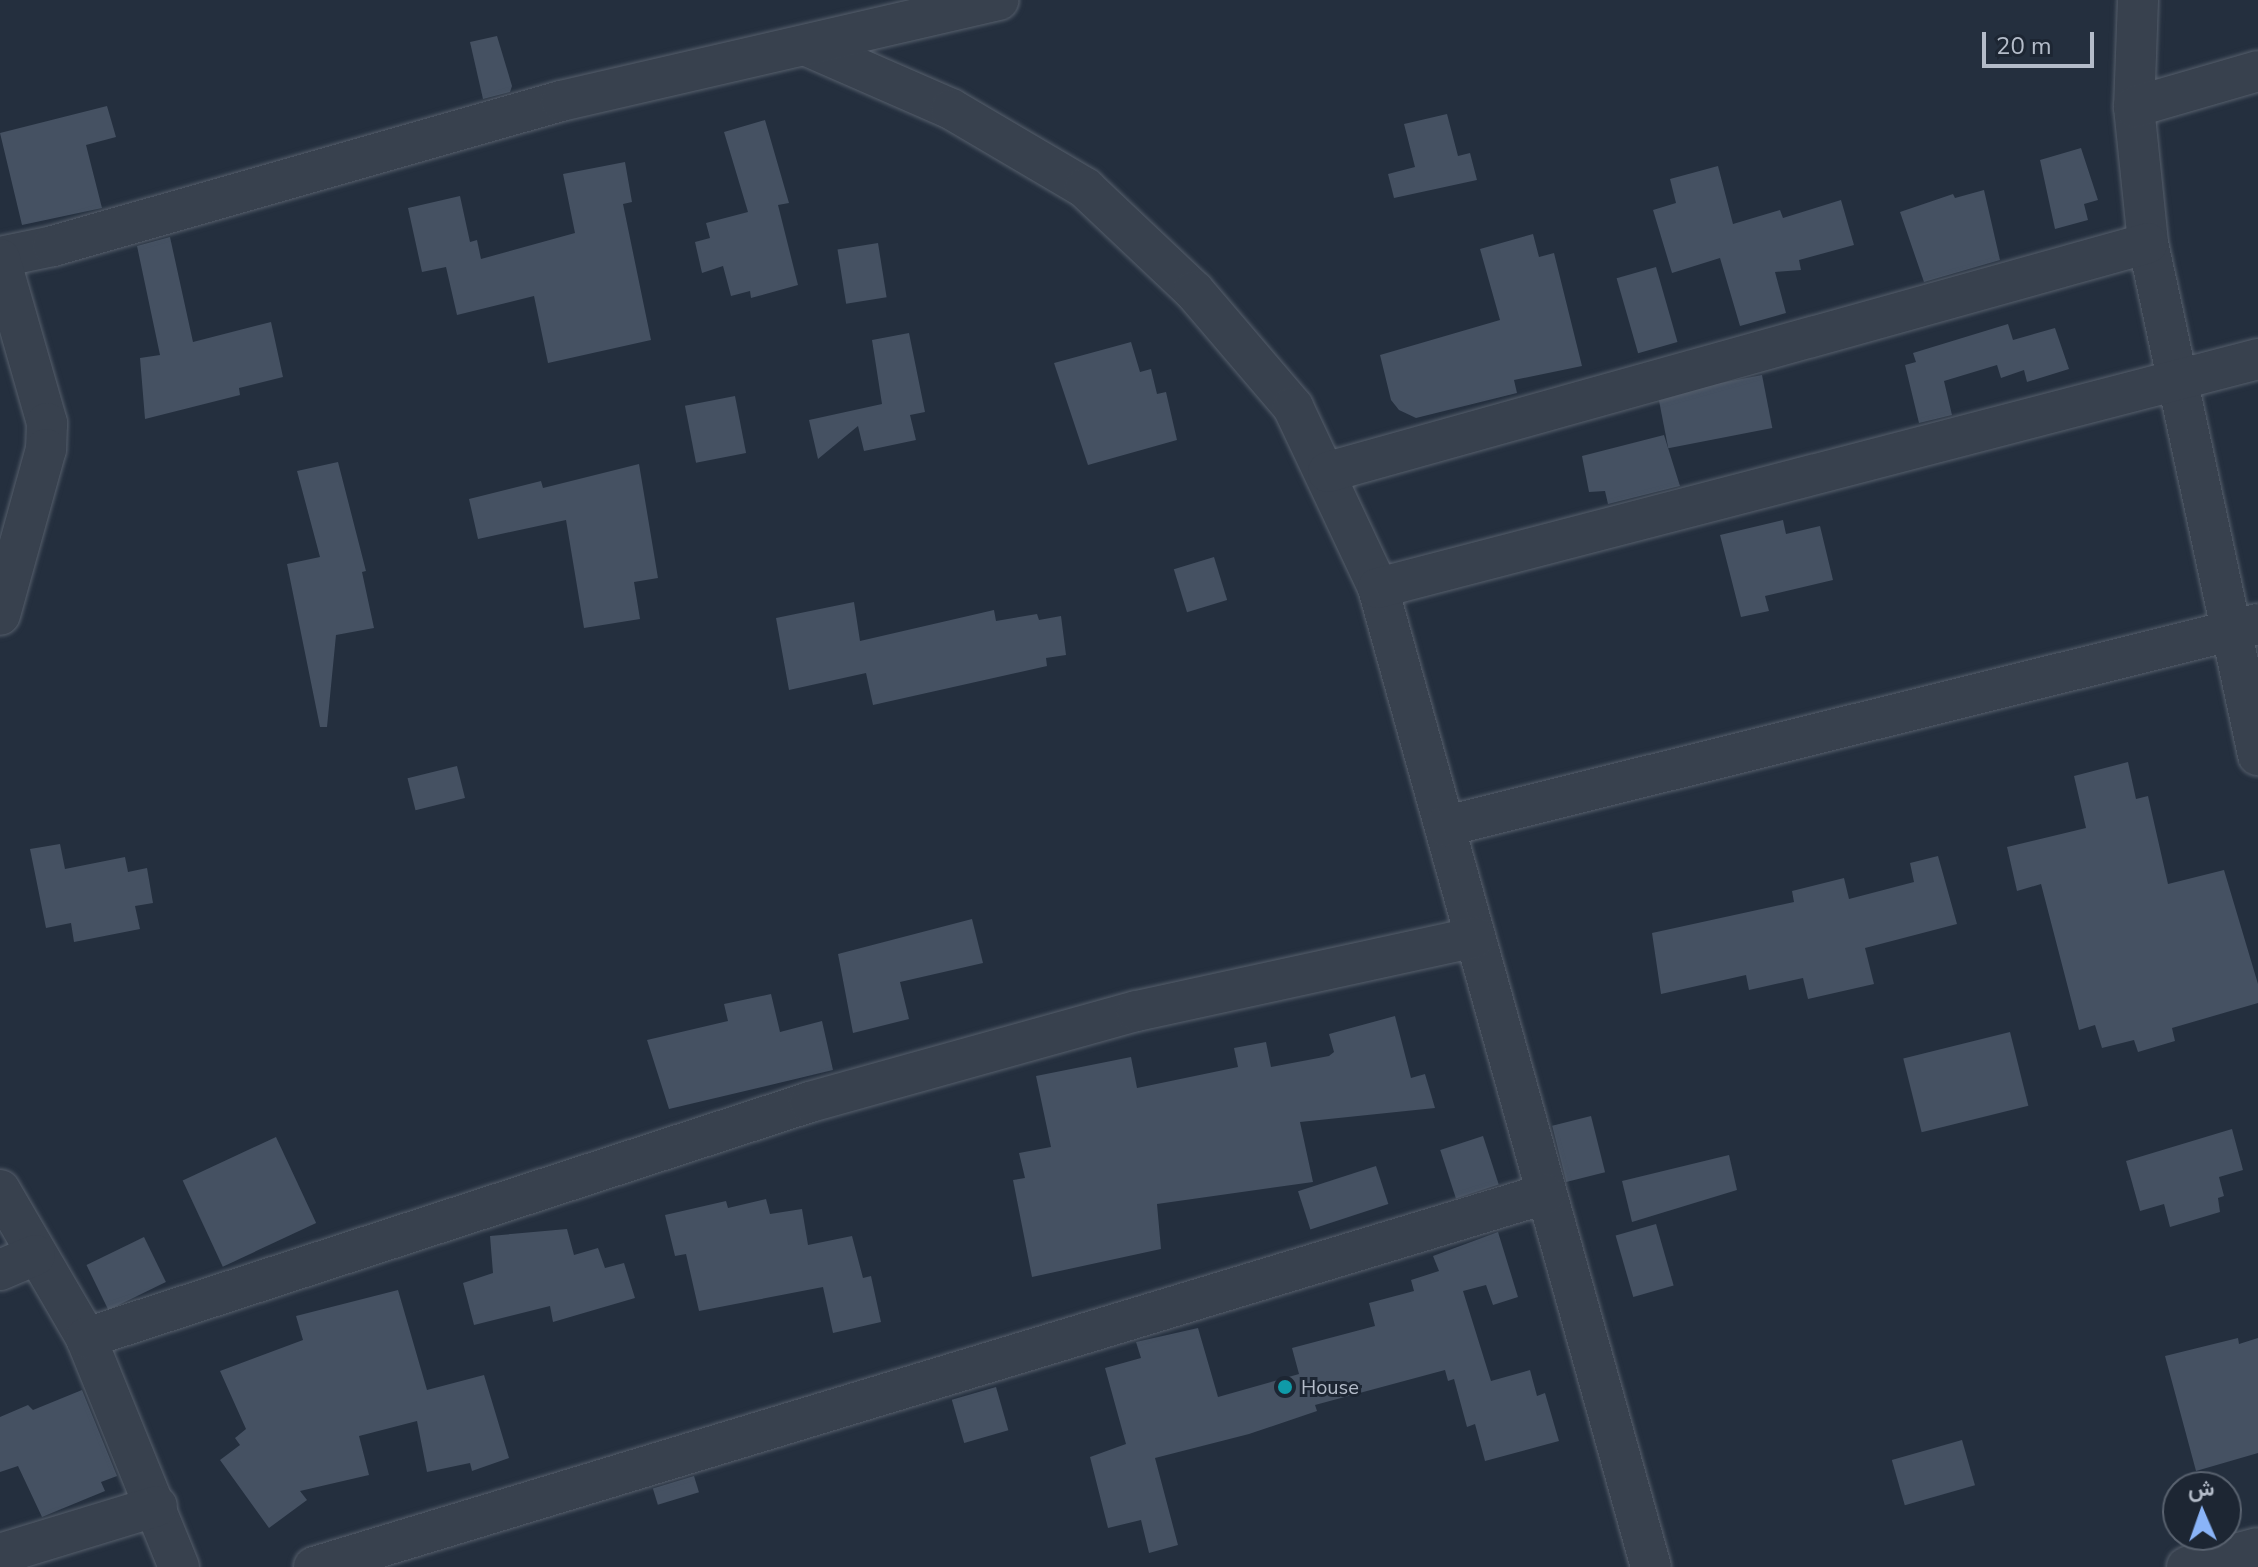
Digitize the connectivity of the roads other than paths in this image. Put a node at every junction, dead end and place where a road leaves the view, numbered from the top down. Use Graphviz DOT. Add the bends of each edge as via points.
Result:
graph roads {
  1 [pos="998,0"];
  2 [pos="2138,0"];
  3 [pos="807,46"];
  4 [pos="2258,71"];
  5 [pos="2134,107"];
  6 [pos="2148,243"];
  7 [pos="0,258"];
  8 [pos="2258,359"];
  9 [pos="2176,378"];
  10 [pos="1328,472"];
  11 [pos="1378,588"];
  12 [pos="0,615"];
  13 [pos="2243,627"];
  14 [pos="2258,755"];
  15 [pos="1446,826"];
  16 [pos="1475,937"];
  17 [pos="0,1190"];
  18 [pos="1545,1194"];
  19 [pos="18,1263"];
  20 [pos="86,1338"];
  21 [pos="157,1506"];
  22 [pos="2258,1548"];
  23 [pos="0,1554"];
  24 [pos="179,1567"];
  25 [pos="314,1567"];
  26 [pos="1651,1567"];
  27 [pos="2187,1567"];
  1 -- 3 [label="street"];
  2 -- 5 [label="street"];
  3 -- 7 [label="street" via="561,101"];
  3 -- 10 [label="street" via="951,109 1085,188 1194,291 1243,346 1293,407"];
  4 -- 5 [label="street"];
  5 -- 6 [label="street"];
  6 -- 9 [label="street"];
  6 -- 10 [label="street"];
  7 -- 12 [label="street" via="47,423 46,449"];
  8 -- 9 [label="street"];
  9 -- 11 [label="street"];
  9 -- 13 [label="street"];
  10 -- 11 [label="street"];
  11 -- 15 [label="street"];
  13 -- 14 [label="street"];
  13 -- 15 [label="street"];
  15 -- 16 [label="street"];
  16 -- 18 [label="street"];
  16 -- 20 [label="street" via="1137,1011 810,1102"];
  17 -- 19 [label="street"];
  18 -- 25 [label="street"];
  18 -- 26 [label="street"];
  19 -- 20 [label="street"];
  20 -- 21 [label="street"];
  21 -- 23 [label="street"];
  21 -- 24 [label="street"];
  22 -- 27 [label="street"];
}
